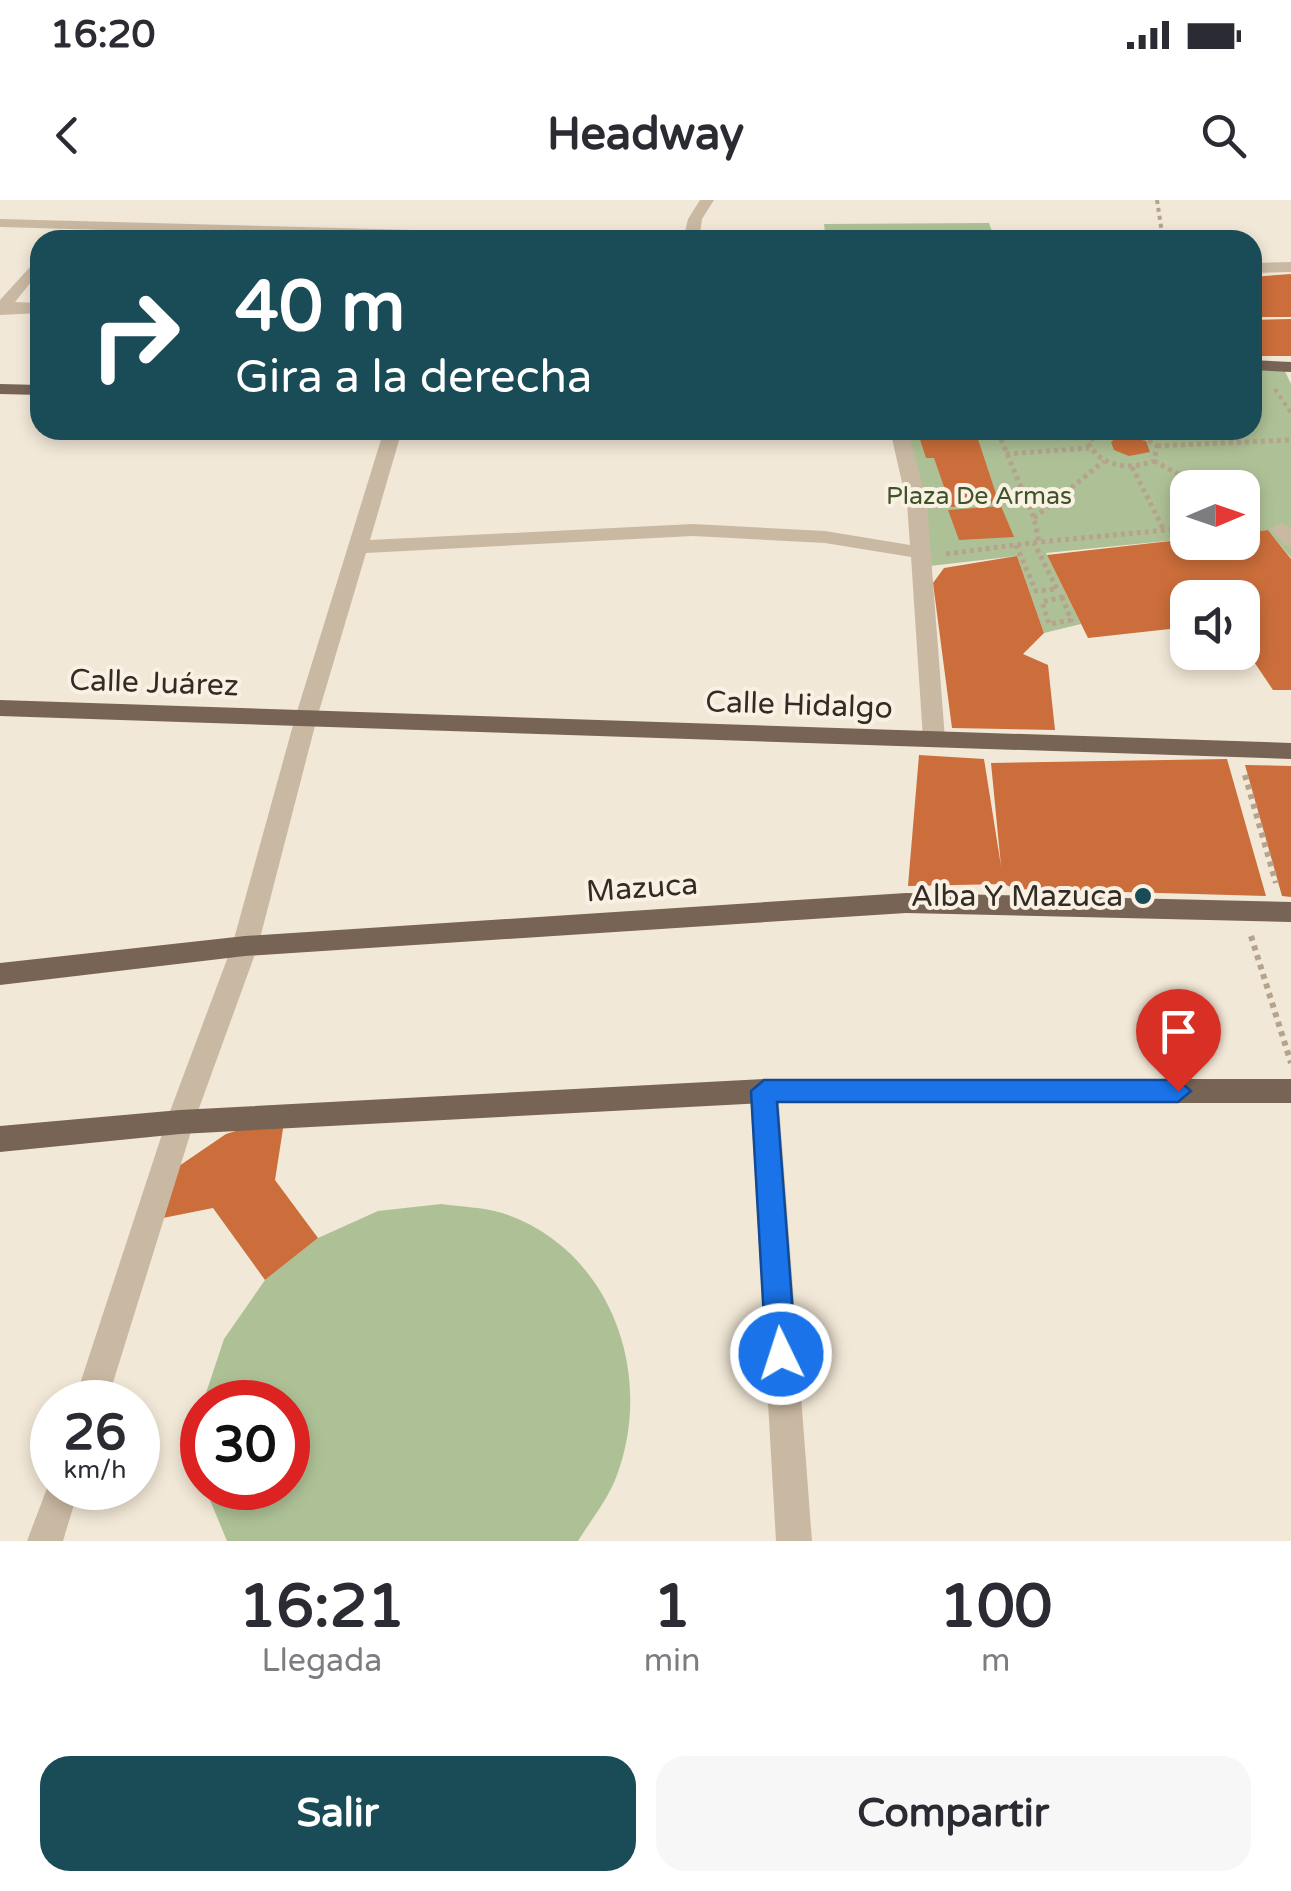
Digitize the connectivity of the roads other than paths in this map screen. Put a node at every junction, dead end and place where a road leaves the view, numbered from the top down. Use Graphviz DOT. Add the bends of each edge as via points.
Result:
graph roads {
  1 [pos="706,200"];
  2 [pos="2,217"];
  3 [pos="68,226"];
  4 [pos="65,230"];
  5 [pos="221,230"];
  6 [pos="693,230"];
  7 [pos="1291,267"];
  8 [pos="1262,268"];
  9 [pos="30,273"];
  10 [pos="1,308"];
  11 [pos="30,308"];
  12 [pos="1262,365"];
  13 [pos="1291,366"];
  14 [pos="0,389"];
  15 [pos="30,390"];
  16 [pos="389,440"];
  17 [pos="901,440"];
  18 [pos="358,547"];
  19 [pos="929,554"];
  20 [pos="0,708"];
  21 [pos="306,718"];
  22 [pos="934,739"];
  23 [pos="1291,751"];
  24 [pos="1288,912"];
  25 [pos="245,946"];
  26 [pos="0,974"];
  27 [pos="764,1091"];
  28 [pos="1291,1091"];
  29 [pos="180,1122"];
  30 [pos="0,1139"];
  31 [pos="97,1380"];
  32 [pos="55,1510"];
  33 [pos="45,1541"];
  34 [pos="794,1541"];
  1 -- 6 [label="street"];
  2 -- 3 [label="street"];
  3 -- 4 [label="street"];
  3 -- 5 [label="street"];
  7 -- 8 [label="street"];
  9 -- 10 [label="street"];
  10 -- 11 [label="street"];
  12 -- 13 [label="main road"];
  14 -- 15 [label="main road"];
  16 -- 18 [label="street"];
  17 -- 19 [label="street"];
  18 -- 19 [label="street" via="693,530 825,537"];
  18 -- 21 [label="street"];
  19 -- 22 [label="street"];
  20 -- 21 [label="main road, Calle Juárez"];
  21 -- 22 [label="main road, Calle Hidalgo"];
  21 -- 25 [label="street"];
  22 -- 23 [label="main road, Calle Hidalgo"];
  24 -- 25 [label="main road, Mazuca" via="906,903"];
  25 -- 26 [label="main road, Mazuca"];
  25 -- 29 [label="street"];
  27 -- 28 [label="main road"];
  27 -- 29 [label="main road"];
  27 -- 34 [label="street"];
  29 -- 30 [label="main road"];
  29 -- 31 [label="street"];
  32 -- 33 [label="street"];
}
